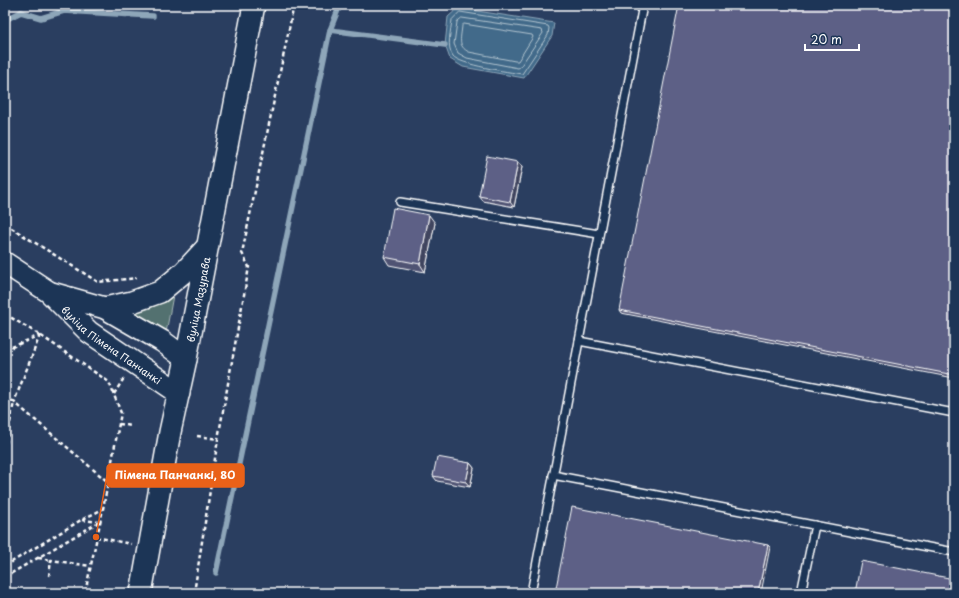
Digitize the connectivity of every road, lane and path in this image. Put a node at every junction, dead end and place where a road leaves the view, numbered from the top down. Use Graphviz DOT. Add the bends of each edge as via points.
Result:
graph roads {
  1 [pos="254,5"];
  2 [pos="294,5"];
  3 [pos="643,5"];
  4 [pos="400,202"];
  5 [pos="5,224"];
  6 [pos="599,234"];
  7 [pos="207,247"];
  8 [pos="5,263"];
  9 [pos="142,278"];
  10 [pos="49,292"];
  11 [pos="105,308"];
  12 [pos="5,314"];
  13 [pos="40,335"];
  14 [pos="579,341"];
  15 [pos="5,350"];
  16 [pos="186,359"];
  17 [pos="126,374"];
  18 [pos="179,393"];
  19 [pos="114,395"];
  20 [pos="5,396"];
  21 [pos="14,402"];
  22 [pos="954,413"];
  23 [pos="119,424"];
  24 [pos="132,426"];
  25 [pos="197,436"];
  26 [pos="218,439"];
  27 [pos="5,448"];
  28 [pos="553,475"];
  29 [pos="108,482"];
  30 [pos="103,509"];
  31 [pos="81,520"];
  32 [pos="100,522"];
  33 [pos="815,525"];
  34 [pos="96,537"];
  35 [pos="149,547"];
  36 [pos="954,552"];
  37 [pos="37,558"];
  38 [pos="51,560"];
  39 [pos="5,566"];
  40 [pos="90,566"];
  41 [pos="49,576"];
  42 [pos="5,577"];
  43 [pos="86,593"];
  44 [pos="141,593"];
  45 [pos="194,593"];
  46 [pos="530,593"];
  47 [pos="801,593"];
  1 -- 7 [label="main road, вуліца Мазурава"];
  2 -- 26 [label="path" via="242,253 249,267"];
  3 -- 6 [label="lane"];
  4 -- 6 [label="lane"];
  5 -- 9 [label="path" via="98,282"];
  6 -- 14 [label="lane"];
  7 -- 11 [label="main road" via="184,272 160,292"];
  7 -- 16 [label="main road, вуліца Мазурава"];
  8 -- 10 [label="main road, вуліца Пімена Панчанкі"];
  10 -- 11 [label="main road, вуліца Пімена Панчанкі"];
  10 -- 18 [label="main road, вуліца Пімена Панчанкі" via="89,332"];
  11 -- 16 [label="main road, вуліца Пімена Панчанкі" via="162,341"];
  12 -- 13 [label="path"];
  13 -- 15 [label="path"];
  13 -- 19 [label="path" via="108,382"];
  13 -- 21 [label="path"];
  14 -- 22 [label="lane"];
  14 -- 28 [label="lane"];
  16 -- 18 [label="main road, вуліца Мазурава"];
  17 -- 19 [label="path"];
  18 -- 35 [label="main road, вуліца Мазурава"];
  19 -- 23 [label="path" via="121,413"];
  20 -- 21 [label="path"];
  21 -- 27 [label="path"];
  21 -- 29 [label="path"];
  23 -- 24 [label="path"];
  23 -- 29 [label="path"];
  25 -- 26 [label="path"];
  26 -- 45 [label="path"];
  28 -- 33 [label="lane"];
  28 -- 46 [label="lane"];
  29 -- 30 [label="path"];
  30 -- 31 [label="path"];
  30 -- 32 [label="path"];
  31 -- 32 [label="path"];
  31 -- 39 [label="path"];
  32 -- 34 [label="path"];
  32 -- 37 [label="path"];
  33 -- 36 [label="lane"];
  33 -- 47 [label="lane"];
  34 -- 35 [label="path"];
  34 -- 40 [label="path"];
  35 -- 44 [label="main road, вуліца Мазурава"];
  37 -- 38 [label="path"];
  37 -- 42 [label="path"];
  38 -- 40 [label="path"];
  38 -- 41 [label="path"];
  40 -- 43 [label="path"];
}
